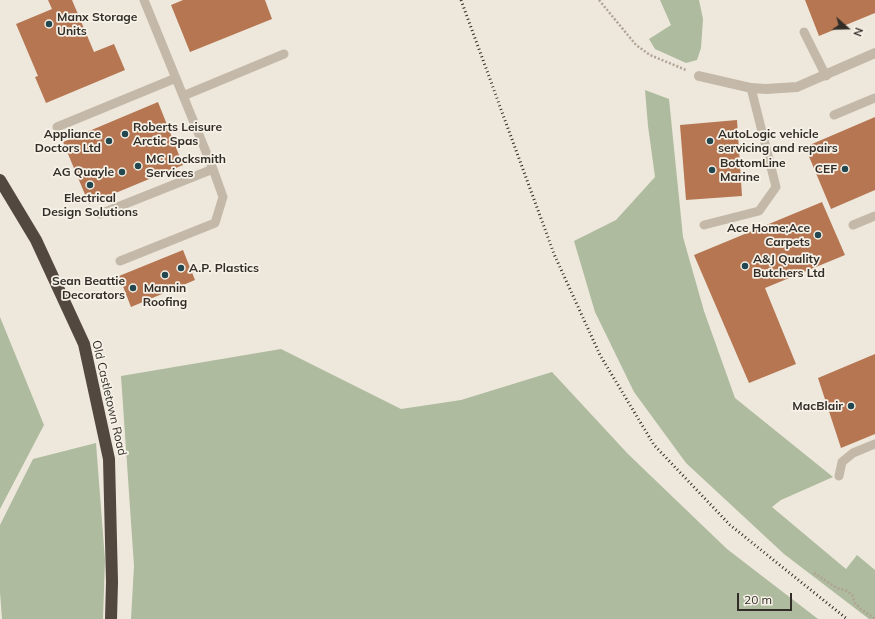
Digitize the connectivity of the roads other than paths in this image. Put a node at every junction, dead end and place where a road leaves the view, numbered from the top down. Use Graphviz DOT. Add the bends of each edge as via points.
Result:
graph roads {
  1 [pos="148,1"];
  2 [pos="804,32"];
  3 [pos="875,53"];
  4 [pos="284,54"];
  5 [pos="699,76"];
  6 [pos="826,76"];
  7 [pos="176,78"];
  8 [pos="751,88"];
  9 [pos="183,96"];
  10 [pos="875,98"];
  11 [pos="834,115"];
  12 [pos="58,127"];
  13 [pos="213,169"];
  14 [pos="0,180"];
  15 [pos="100,214"];
  16 [pos="875,216"];
  17 [pos="704,225"];
  18 [pos="853,225"];
  19 [pos="120,261"];
  20 [pos="875,444"];
  21 [pos="839,476"];
  22 [pos="111,619"];
  1 -- 7 [label="lane"];
  2 -- 6 [label="lane"];
  3 -- 6 [label="street"];
  4 -- 9 [label="lane"];
  5 -- 8 [label="street"];
  6 -- 8 [label="street" via="797,87"];
  7 -- 9 [label="lane"];
  7 -- 12 [label="lane"];
  8 -- 17 [label="lane" via="776,187 759,211"];
  9 -- 13 [label="lane"];
  10 -- 11 [label="lane"];
  13 -- 15 [label="lane"];
  13 -- 19 [label="lane" via="223,197 215,223"];
  14 -- 22 [label="highway, Old Castletown Road" via="36,240 84,344 109,459"];
  16 -- 18 [label="lane"];
  20 -- 21 [label="lane" via="853,453 842,462"];
}
